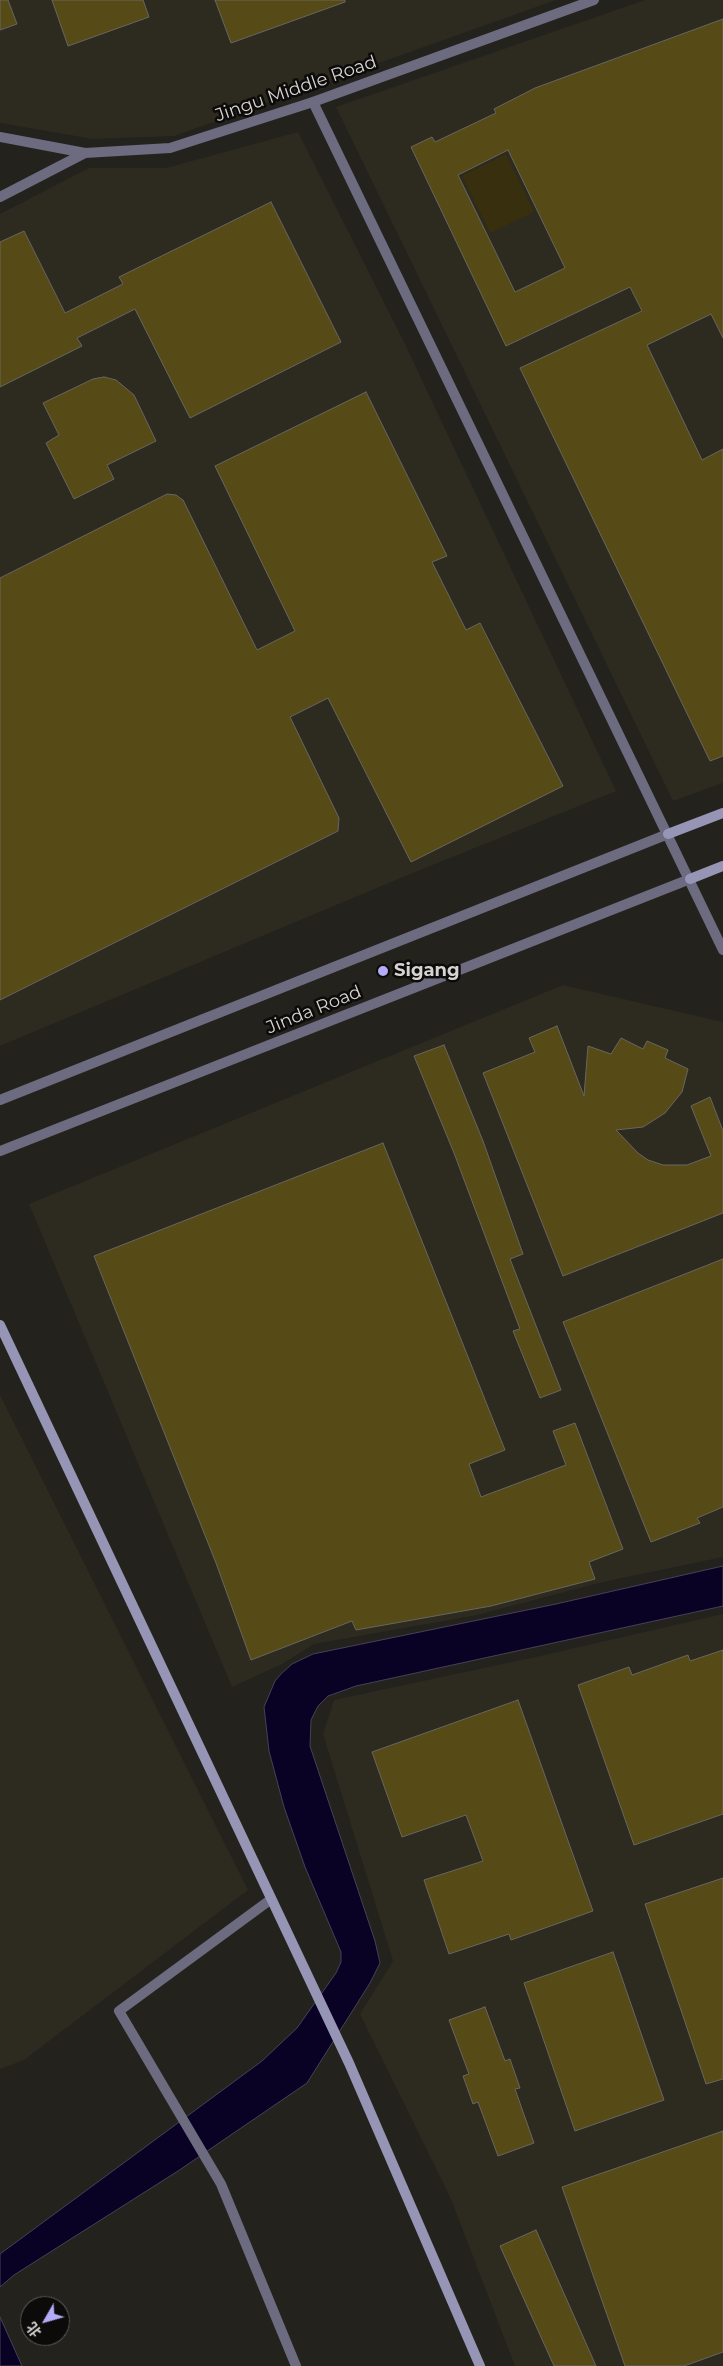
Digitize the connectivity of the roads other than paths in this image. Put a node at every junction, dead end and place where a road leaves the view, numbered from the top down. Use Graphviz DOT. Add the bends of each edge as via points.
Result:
graph roads {
  1 [pos="594,0"];
  2 [pos="313,102"];
  3 [pos="0,137"];
  4 [pos="85,153"];
  5 [pos="0,196"];
  6 [pos="723,813"];
  7 [pos="668,834"];
  8 [pos="723,866"];
  9 [pos="690,879"];
  10 [pos="723,950"];
  11 [pos="0,1100"];
  12 [pos="0,1151"];
  13 [pos="0,1325"];
  14 [pos="270,1900"];
  15 [pos="296,2366"];
  16 [pos="480,2366"];
  1 -- 2 [label="street, Jingu Middle Road"];
  2 -- 4 [label="street, Jingu Middle Road" via="170,148"];
  2 -- 7 [label="street"];
  3 -- 4 [label="street, Jingu Middle Road"];
  4 -- 5 [label="street"];
  6 -- 7 [label="main road"];
  7 -- 9 [label="street"];
  7 -- 11 [label="street"];
  8 -- 9 [label="main road, Jinda Road"];
  9 -- 10 [label="street"];
  9 -- 12 [label="street, Jinda Road"];
  13 -- 14 [label="main road"];
  14 -- 15 [label="street" via="119,2011 221,2184"];
  14 -- 16 [label="main road" via="349,2063"];
}
